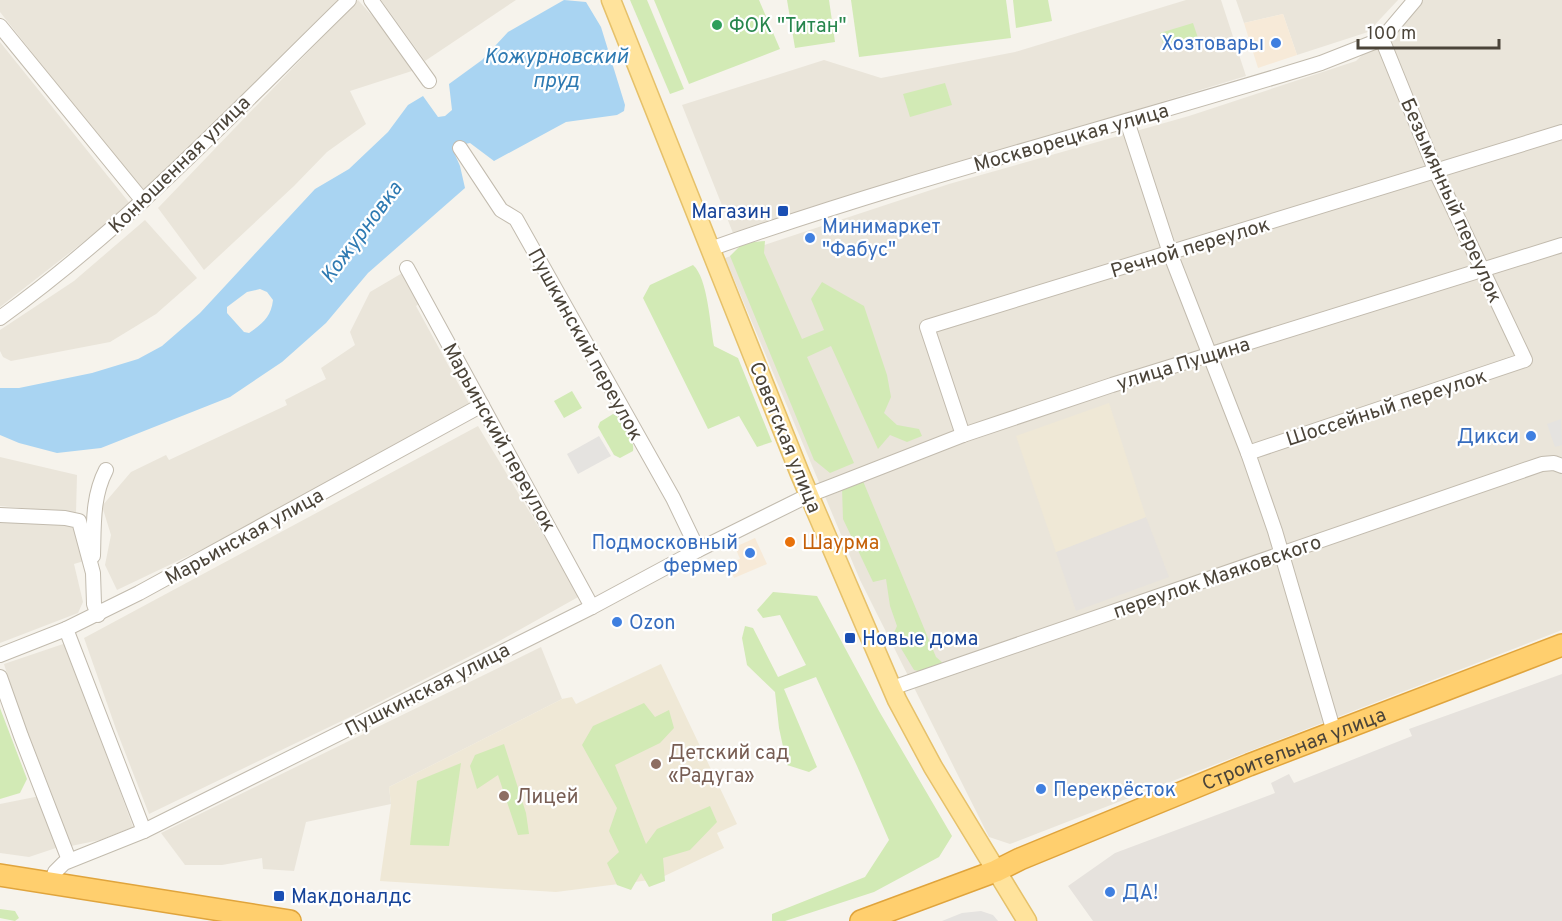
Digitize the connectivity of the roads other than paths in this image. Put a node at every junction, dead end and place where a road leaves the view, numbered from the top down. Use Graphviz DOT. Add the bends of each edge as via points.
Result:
graph roads {
  1 [pos="349,0"];
  2 [pos="371,0"];
  3 [pos="611,0"];
  4 [pos="1415,0"];
  5 [pos="0,26"];
  6 [pos="1382,39"];
  7 [pos="429,81"];
  8 [pos="1127,121"];
  9 [pos="1562,132"];
  10 [pos="460,148"];
  11 [pos="1436,172"];
  12 [pos="142,201"];
  13 [pos="1562,245"];
  14 [pos="710,249"];
  15 [pos="1170,253"];
  16 [pos="407,268"];
  17 [pos="1482,269"];
  18 [pos="0,318"];
  19 [pos="1210,355"];
  20 [pos="1525,360"];
  21 [pos="482,405"];
  22 [pos="963,435"];
  23 [pos="1248,453"];
  24 [pos="1562,466"];
  25 [pos="106,470"];
  26 [pos="809,495"];
  27 [pos="0,515"];
  28 [pos="698,550"];
  29 [pos="1282,552"];
  30 [pos="93,573"];
  31 [pos="592,607"];
  32 [pos="98,615"];
  33 [pos="66,629"];
  34 [pos="1562,645"];
  35 [pos="0,655"];
  36 [pos="0,677"];
  37 [pos="892,688"];
  38 [pos="1334,732"];
  39 [pos="144,831"];
  40 [pos="69,860"];
  41 [pos="996,871"];
  42 [pos="0,875"];
  43 [pos="51,884"];
  44 [pos="290,921"];
  45 [pos="861,921"];
  46 [pos="1027,921"];
  1 -- 12 [label="street, Конюшенная улица"];
  2 -- 7 [label="street"];
  3 -- 14 [label="main road, Советская улица"];
  4 -- 6 [label="street, Москворецкая улица"];
  5 -- 12 [label="street"];
  6 -- 8 [label="street, Москворецкая улица" via="1321,63"];
  6 -- 11 [label="street, Безымянный переулок"];
  8 -- 14 [label="street, Москворецкая улица" via="842,205"];
  8 -- 15 [label="street"];
  9 -- 11 [label="street, Речной переулок"];
  10 -- 28 [label="street, Пушкинский переулок" via="501,210 516,219"];
  11 -- 15 [label="street, Речной переулок"];
  11 -- 17 [label="street, Безымянный переулок"];
  12 -- 18 [label="street, Конюшенная улица" via="88,251"];
  13 -- 17 [label="street, улица Пущина"];
  14 -- 26 [label="main road, Советская улица"];
  15 -- 19 [label="street"];
  15 -- 22 [label="street, Речной переулок" via="927,327"];
  16 -- 21 [label="street, Марьинский переулок"];
  17 -- 19 [label="street, улица Пущина"];
  17 -- 20 [label="street, Безымянный переулок"];
  19 -- 22 [label="street, улица Пущина"];
  19 -- 23 [label="street"];
  20 -- 23 [label="street, Шоссейный переулок"];
  21 -- 31 [label="street, Марьинский переулок"];
  21 -- 32 [label="street, Марьинская улица"];
  22 -- 26 [label="street, улица Пущина"];
  23 -- 29 [label="street"];
  24 -- 29 [label="street, переулок Маяковского" via="1542,464"];
  25 -- 30 [label="street" via="98,485 94,514"];
  26 -- 28 [label="street, Пушкинская улица"];
  26 -- 37 [label="main road, Советская улица"];
  27 -- 30 [label="street" via="79,521"];
  28 -- 31 [label="street, Пушкинская улица"];
  29 -- 37 [label="street, переулок Маяковского"];
  29 -- 38 [label="street"];
  30 -- 32 [label="street"];
  31 -- 39 [label="street, Пушкинская улица"];
  32 -- 33 [label="street, Марьинская улица"];
  33 -- 35 [label="street, Марьинская улица"];
  33 -- 39 [label="street"];
  34 -- 38 [label="highway, Строительная улица"];
  36 -- 40 [label="street"];
  37 -- 41 [label="main road, Советская улица" via="933,767"];
  38 -- 41 [label="highway, Строительная улица"];
  39 -- 40 [label="street, Пушкинская улица"];
  40 -- 43 [label="street" via="59,866"];
  41 -- 45 [label="highway, Строительная улица"];
  41 -- 46 [label="main road, Советская улица"];
  42 -- 43 [label="highway"];
  43 -- 44 [label="highway"];
}
